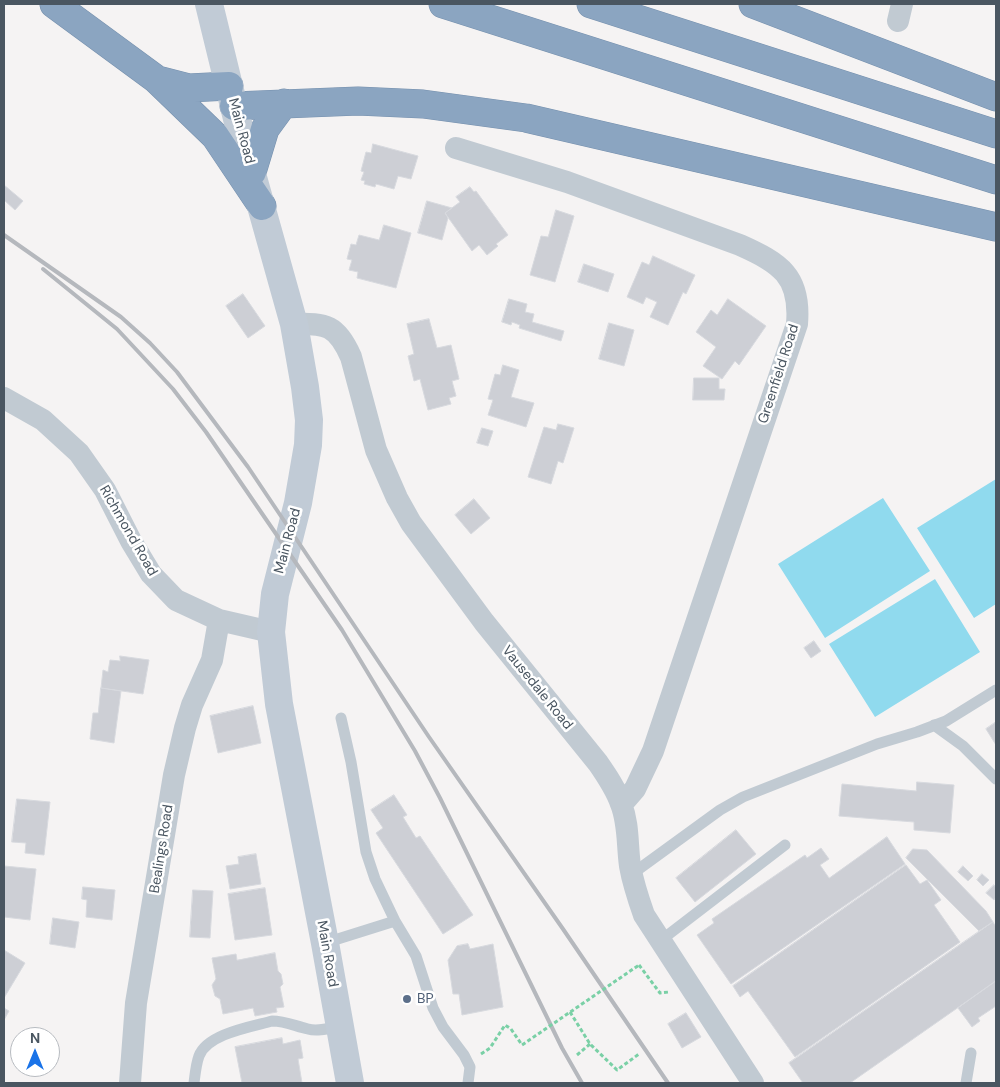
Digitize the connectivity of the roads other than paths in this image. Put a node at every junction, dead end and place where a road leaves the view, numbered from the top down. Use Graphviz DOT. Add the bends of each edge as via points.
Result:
graph roads {
  1 [pos="54,4"];
  2 [pos="209,4"];
  3 [pos="443,4"];
  4 [pos="591,4"];
  5 [pos="753,4"];
  6 [pos="156,79"];
  7 [pos="232,96"];
  8 [pos="996,97"];
  9 [pos="284,103"];
  10 [pos="996,134"];
  11 [pos="456,148"];
  12 [pos="252,172"];
  13 [pos="996,180"];
  14 [pos="262,206"];
  15 [pos="996,227"];
  16 [pos="294,324"];
  17 [pos="4,398"];
  18 [pos="219,620"];
  19 [pos="271,632"];
  20 [pos="996,690"];
  21 [pos="341,718"];
  22 [pos="934,725"];
  23 [pos="996,779"];
  24 [pos="622,804"];
  25 [pos="785,845"];
  26 [pos="632,874"];
  27 [pos="395,921"];
  28 [pos="660,941"];
  29 [pos="326,943"];
  30 [pos="340,1026"];
  31 [pos="972,1053"];
  32 [pos="469,1081"];
  33 [pos="130,1083"];
  34 [pos="194,1083"];
  35 [pos="350,1083"];
  36 [pos="753,1083"];
  37 [pos="966,1083"];
  1 -- 6 [label="highway"];
  2 -- 7 [label="main road, Main Road"];
  3 -- 13 [label="highway"];
  4 -- 10 [label="highway"];
  5 -- 8 [label="highway"];
  6 -- 7 [label="highway"];
  6 -- 14 [label="highway" via="215,136"];
  7 -- 9 [label="highway"];
  7 -- 12 [label="main road, Main Road"];
  9 -- 12 [label="highway" via="266,129"];
  9 -- 15 [label="highway" via="358,101 423,104 526,118"];
  11 -- 24 [label="street, Greenfield Road" via="567,182 740,245 767,258 785,273 795,290 797,324 653,751 635,789"];
  12 -- 14 [label="main road, Main Road"];
  14 -- 16 [label="main road, Main Road"];
  16 -- 19 [label="main road, Main Road" via="306,388 308,445 298,503 275,594"];
  16 -- 24 [label="street, Vausedale Road" via="326,326 346,344 376,450 410,523 484,622 598,763"];
  17 -- 18 [label="street, Richmond Road" via="43,420 79,453 105,490 151,574 176,600"];
  18 -- 19 [label="street, Richmond Road"];
  18 -- 33 [label="street, Bealings Road" via="212,660 192,705 174,775 136,1003"];
  19 -- 29 [label="main road, Main Road" via="278,704"];
  20 -- 22 [label="lane"];
  21 -- 27 [label="lane" via="366,852"];
  22 -- 23 [label="lane" via="963,746"];
  22 -- 26 [label="lane" via="743,797"];
  24 -- 26 [label="street, Vausedale Road"];
  25 -- 28 [label="lane"];
  26 -- 28 [label="street, Vausedale Road" via="644,915"];
  27 -- 29 [label="lane"];
  27 -- 32 [label="lane" via="416,956 433,1008 468,1062"];
  28 -- 36 [label="street, Vausedale Road"];
  29 -- 30 [label="main road, Main Road"];
  30 -- 34 [label="lane" via="309,1030 272,1021 212,1040 198,1057"];
  30 -- 35 [label="main road, Main Road"];
  31 -- 37 [label="lane"];
}
